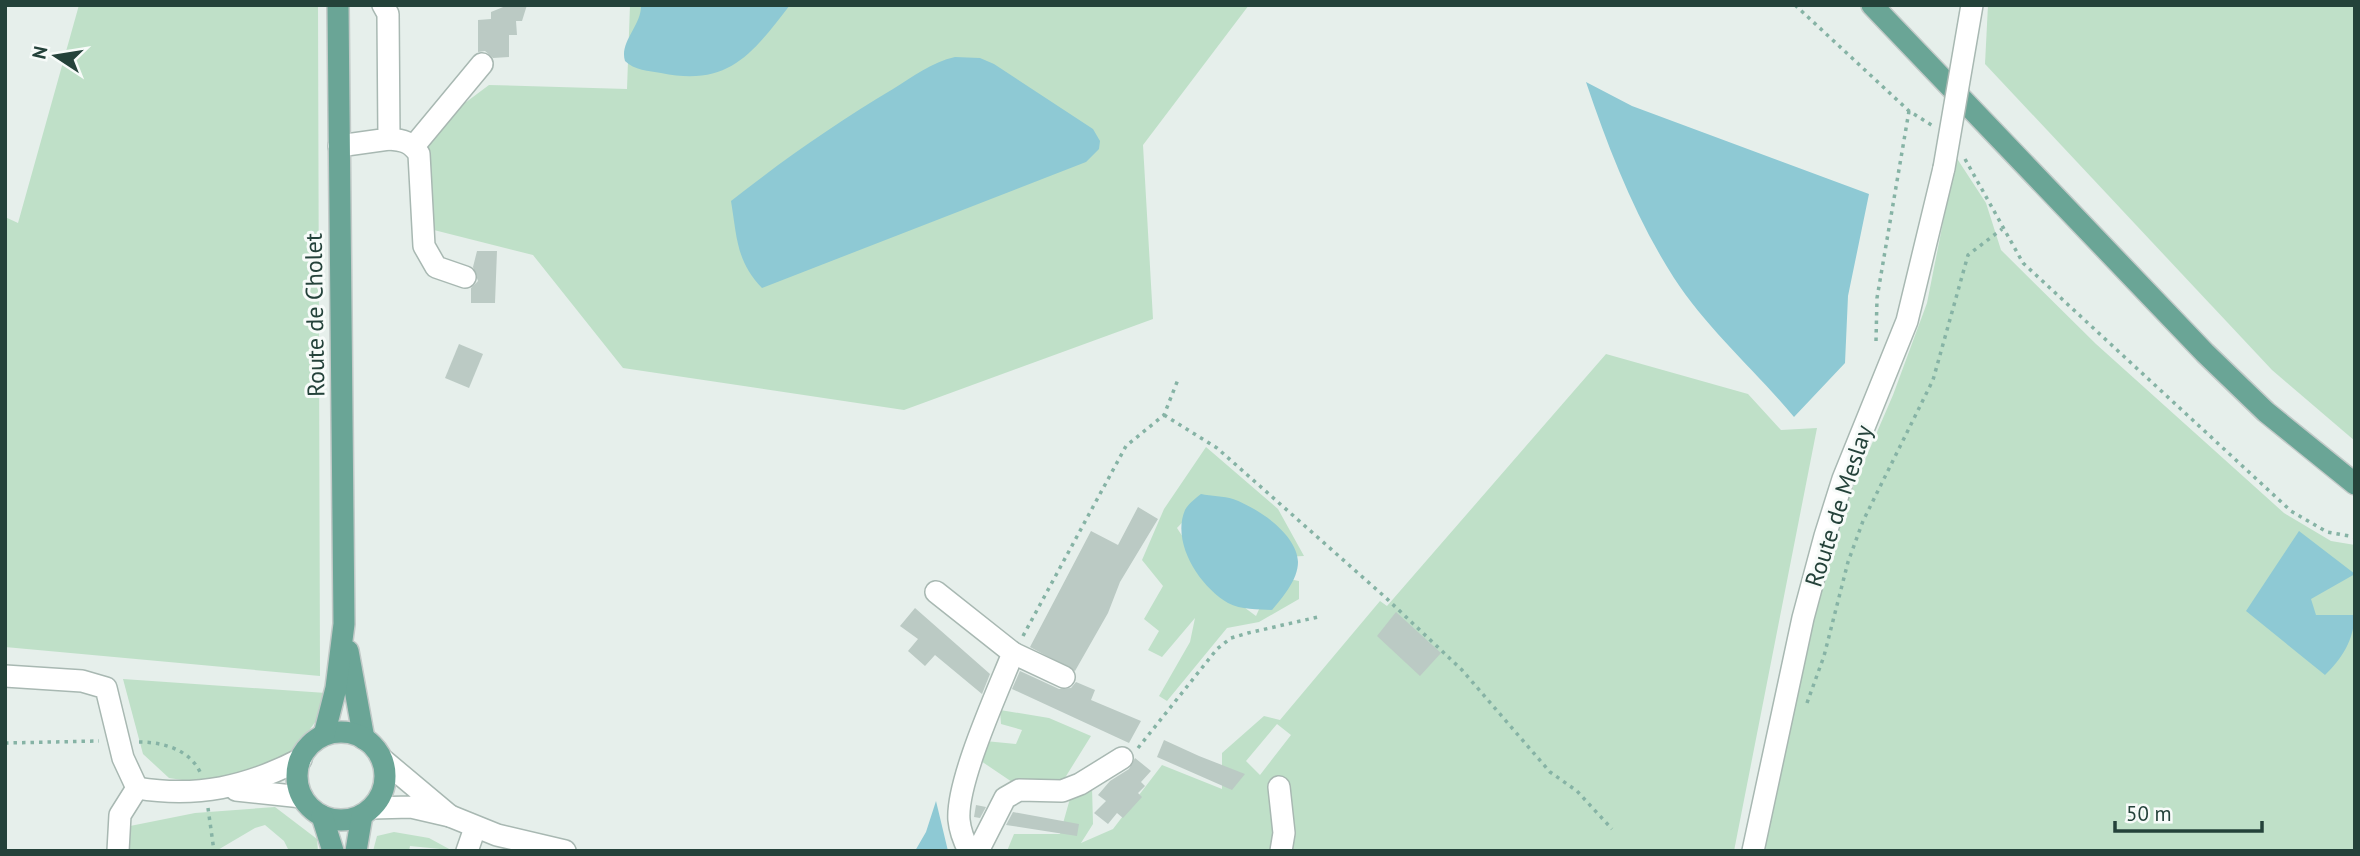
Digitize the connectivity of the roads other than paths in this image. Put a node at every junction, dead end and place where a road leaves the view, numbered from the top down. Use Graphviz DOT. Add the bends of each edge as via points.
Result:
graph roads {
  1 [pos="338,5"];
  2 [pos="383,5"];
  3 [pos="1872,5"];
  4 [pos="1972,5"];
  5 [pos="482,64"];
  6 [pos="389,139"];
  7 [pos="339,146"];
  8 [pos="414,146"];
  9 [pos="465,277"];
  10 [pos="2355,484"];
  11 [pos="936,592"];
  12 [pos="344,624"];
  13 [pos="1013,653"];
  14 [pos="5,676"];
  15 [pos="1064,677"];
  16 [pos="324,736"];
  17 [pos="364,739"];
  18 [pos="301,758"];
  19 [pos="1122,758"];
  20 [pos="382,759"];
  21 [pos="1279,787"];
  22 [pos="137,788"];
  23 [pos="219,796"];
  24 [pos="302,797"];
  25 [pos="367,811"];
  26 [pos="322,816"];
  27 [pos="450,816"];
  28 [pos="475,828"];
  29 [pos="118,851"];
  30 [pos="333,851"];
  31 [pos="356,851"];
  32 [pos="467,851"];
  33 [pos="565,851"];
  34 [pos="969,851"];
  35 [pos="978,851"];
  36 [pos="1281,851"];
  37 [pos="1753,851"];
  1 -- 7 [label="main road, Route de Cholet"];
  2 -- 6 [label="street" via="388,14"];
  3 -- 10 [label="main road" via="2205,353 2266,412"];
  4 -- 37 [label="street, Route de Meslay, bridge" via="1944,168 1907,321 1825,536"];
  5 -- 8 [label="street"];
  6 -- 7 [label="street"];
  6 -- 8 [label="street"];
  7 -- 12 [label="main road, Route de Cholet"];
  8 -- 9 [label="street" via="419,154 424,246 436,267"];
  11 -- 13 [label="street"];
  12 -- 16 [label="main road, Route de Cholet"];
  12 -- 17 [label="main road, Route de Cholet"];
  13 -- 15 [label="street"];
  13 -- 34 [label="street" via="981,731 962,797 959,818"];
  14 -- 22 [label="street" via="82,681 106,688 123,758"];
  16 -- 17 [label="main road" via="345,732"];
  16 -- 18 [label="main road"];
  17 -- 20 [label="main road"];
  18 -- 23 [label="street"];
  18 -- 24 [label="main road" via="298,785"];
  19 -- 35 [label="street" via="1062,791 1019,790 1004,798"];
  20 -- 25 [label="main road" via="384,785"];
  20 -- 27 [label="street"];
  21 -- 36 [label="street" via="1284,833"];
  22 -- 23 [label="street"];
  22 -- 29 [label="street" via="120,815"];
  23 -- 24 [label="street" via="267,791"];
  24 -- 26 [label="main road"];
  25 -- 26 [label="main road" via="342,821"];
  25 -- 27 [label="street" via="411,807"];
  25 -- 31 [label="main road"];
  26 -- 30 [label="main road"];
  27 -- 28 [label="street"];
  28 -- 32 [label="street"];
  28 -- 33 [label="street"];
}
